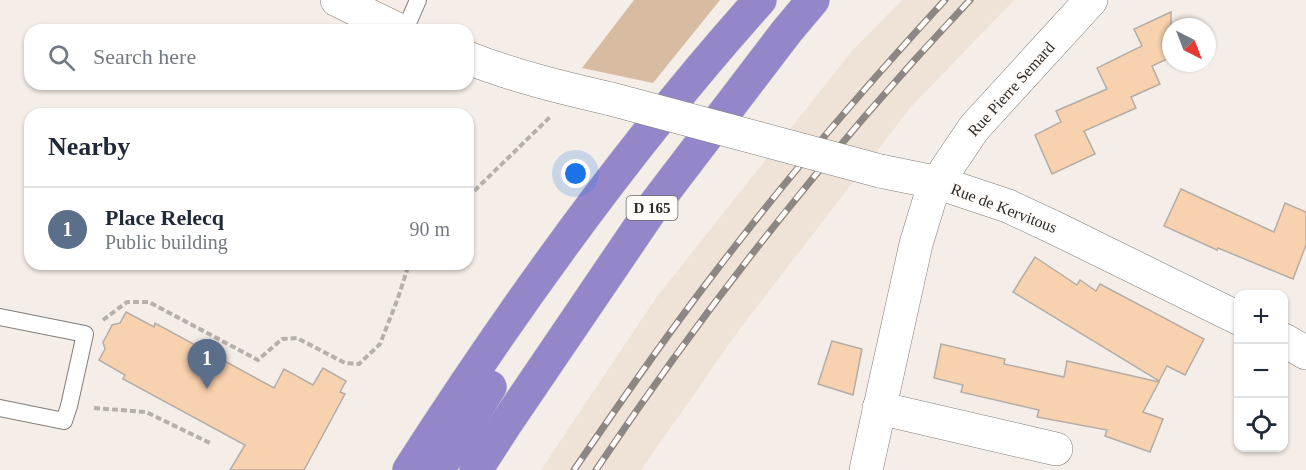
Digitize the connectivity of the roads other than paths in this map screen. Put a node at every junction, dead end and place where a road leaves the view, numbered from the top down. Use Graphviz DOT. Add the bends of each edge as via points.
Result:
graph roads {
  1 [pos="337,0"];
  2 [pos="418,0"];
  3 [pos="760,0"];
  4 [pos="766,0"];
  5 [pos="813,0"];
  6 [pos="1091,0"];
  7 [pos="387,24"];
  8 [pos="408,24"];
  9 [pos="474,60"];
  10 [pos="939,183"];
  11 [pos="1234,316"];
  12 [pos="0,317"];
  13 [pos="1288,342"];
  14 [pos="1306,353"];
  15 [pos="0,408"];
  16 [pos="879,408"];
  17 [pos="1056,449"];
  18 [pos="409,470"];
  19 [pos="438,470"];
  20 [pos="476,470"];
  21 [pos="866,470"];
  1 -- 7 [label="street"];
  2 -- 8 [label="lane"];
  3 -- 18 [label="highway" via="612,178 515,310"];
  4 -- 19 [label="highway, D 165" via="544,305"];
  5 -- 20 [label="highway, D 165" via="655,204"];
  6 -- 10 [label="street, Rue Pierre Semard" via="974,128"];
  9 -- 10 [label="street, bridge" via="568,89"];
  10 -- 11 [label="street, Rue de Kervitous" via="1008,206"];
  10 -- 16 [label="street, Rue de Kervitous" via="930,198 916,244"];
  12 -- 15 [label="lane" via="85,334 64,422"];
  13 -- 14 [label="street"];
  16 -- 17 [label="street"];
  16 -- 21 [label="street, Rue de Kervitous"];
}
